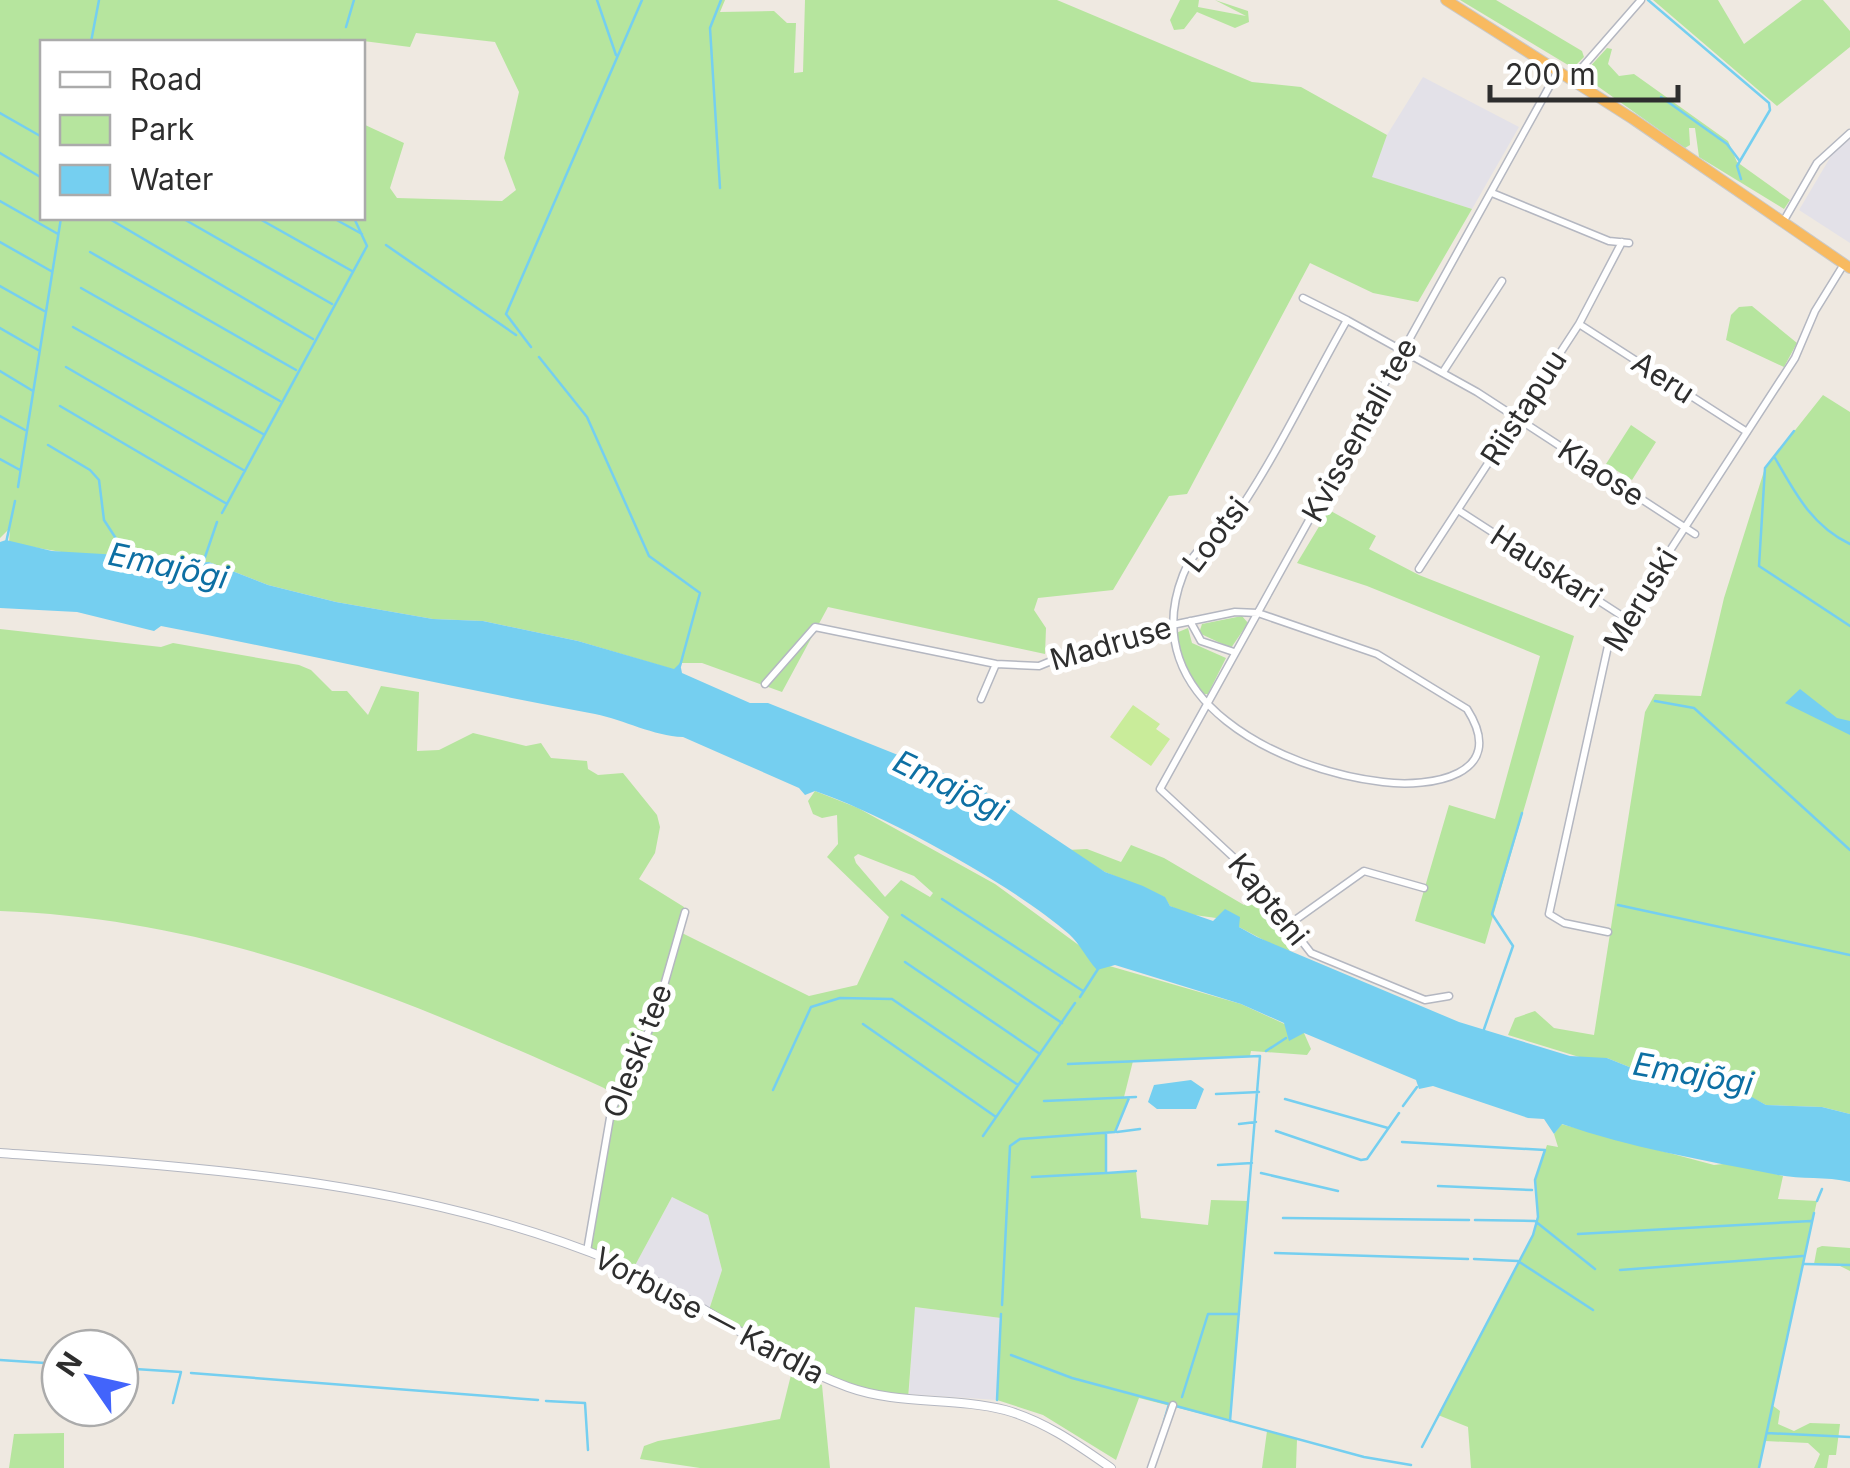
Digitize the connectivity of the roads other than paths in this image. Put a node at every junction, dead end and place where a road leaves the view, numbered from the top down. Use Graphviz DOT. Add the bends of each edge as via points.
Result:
graph roads {
  1 [pos="1446,0"];
  2 [pos="1454,0"];
  3 [pos="1642,0"];
  4 [pos="1486,24"];
  5 [pos="1558,70"];
  6 [pos="1572,79"];
  7 [pos="1850,133"];
  8 [pos="1492,193"];
  9 [pos="1783,222"];
  10 [pos="1847,266"];
  11 [pos="1502,281"];
  12 [pos="1302,298"];
  13 [pos="1347,320"];
  14 [pos="1578,324"];
  15 [pos="1406,348"];
  16 [pos="1444,372"];
  17 [pos="1518,419"];
  18 [pos="1747,432"];
  19 [pos="1458,510"];
  20 [pos="1685,528"];
  21 [pos="1695,534"];
  22 [pos="1419,568"];
  23 [pos="1258,612"];
  24 [pos="1629,621"];
  25 [pos="1190,622"];
  26 [pos="1172,626"];
  27 [pos="1235,652"];
  28 [pos="996,664"];
  29 [pos="765,684"];
  30 [pos="982,699"];
  31 [pos="1207,704"];
  32 [pos="1160,788"];
  33 [pos="1424,888"];
  34 [pos="685,912"];
  35 [pos="1291,923"];
  36 [pos="1608,932"];
  37 [pos="1449,996"];
  38 [pos="0,1154"];
  39 [pos="587,1252"];
  40 [pos="1172,1405"];
  41 [pos="1111,1468"];
  42 [pos="1151,1468"];
  1 -- 4 [label="highway"];
  2 -- 4 [label="highway"];
  3 -- 6 [label="street"];
  4 -- 5 [label="highway"];
  5 -- 6 [label="highway"];
  5 -- 8 [label="street, Kvissentali tee"];
  6 -- 9 [label="highway"];
  7 -- 9 [label="street" via="1817,163"];
  8 -- 14 [label="street, Riistapuu" via="1626,242"];
  8 -- 15 [label="street, Kvissentali tee"];
  9 -- 10 [label="highway"];
  10 -- 18 [label="street, Meruski" via="1814,311 1795,358"];
  11 -- 16 [label="street"];
  12 -- 13 [label="street"];
  13 -- 15 [label="street"];
  13 -- 26 [label="street, Lootsi" via="1241,507 1192,556"];
  14 -- 17 [label="street, Riistapuu"];
  14 -- 18 [label="street, Aeru"];
  15 -- 16 [label="street, Klaose"];
  15 -- 23 [label="street, Kvissentali tee"];
  16 -- 17 [label="street, Klaose"];
  17 -- 19 [label="street, Riistapuu"];
  17 -- 20 [label="street, Klaose"];
  18 -- 20 [label="street, Meruski"];
  19 -- 22 [label="street, Riistapuu"];
  19 -- 24 [label="street, Hauskari"];
  20 -- 21 [label="street, Klaose"];
  20 -- 24 [label="street, Meruski"];
  23 -- 25 [label="street, Madruse"];
  23 -- 27 [label="street, Kvissentali tee"];
  23 -- 31 [label="street" via="1352,643 1447,693 1475,722 1472,760 1441,782 1357,779 1280,752"];
  24 -- 36 [label="street, Meruski" via="1607,651 1549,914"];
  25 -- 26 [label="street, Madruse"];
  25 -- 27 [label="street" via="1201,641"];
  26 -- 28 [label="street, Madruse" via="1039,666"];
  26 -- 31 [label="street, Lootsi" via="1187,681"];
  27 -- 31 [label="street, Kvissentali tee"];
  28 -- 29 [label="street, Madruse" via="815,626"];
  28 -- 30 [label="street"];
  31 -- 32 [label="street, Kvissentali tee"];
  32 -- 35 [label="street, Kapteni" via="1245,868"];
  33 -- 35 [label="street" via="1364,871"];
  34 -- 39 [label="street, Oleski tee" via="655,1017 612,1112"];
  35 -- 37 [label="street, Kapteni" via="1305,948 1373,982 1425,1000"];
  38 -- 39 [label="street, Vorbuse — Kardla" via="221,1169 374,1191 532,1230"];
  39 -- 41 [label="street, Vorbuse — Kardla" via="848,1387 1002,1410 1050,1428"];
  40 -- 42 [label="street"];
}
